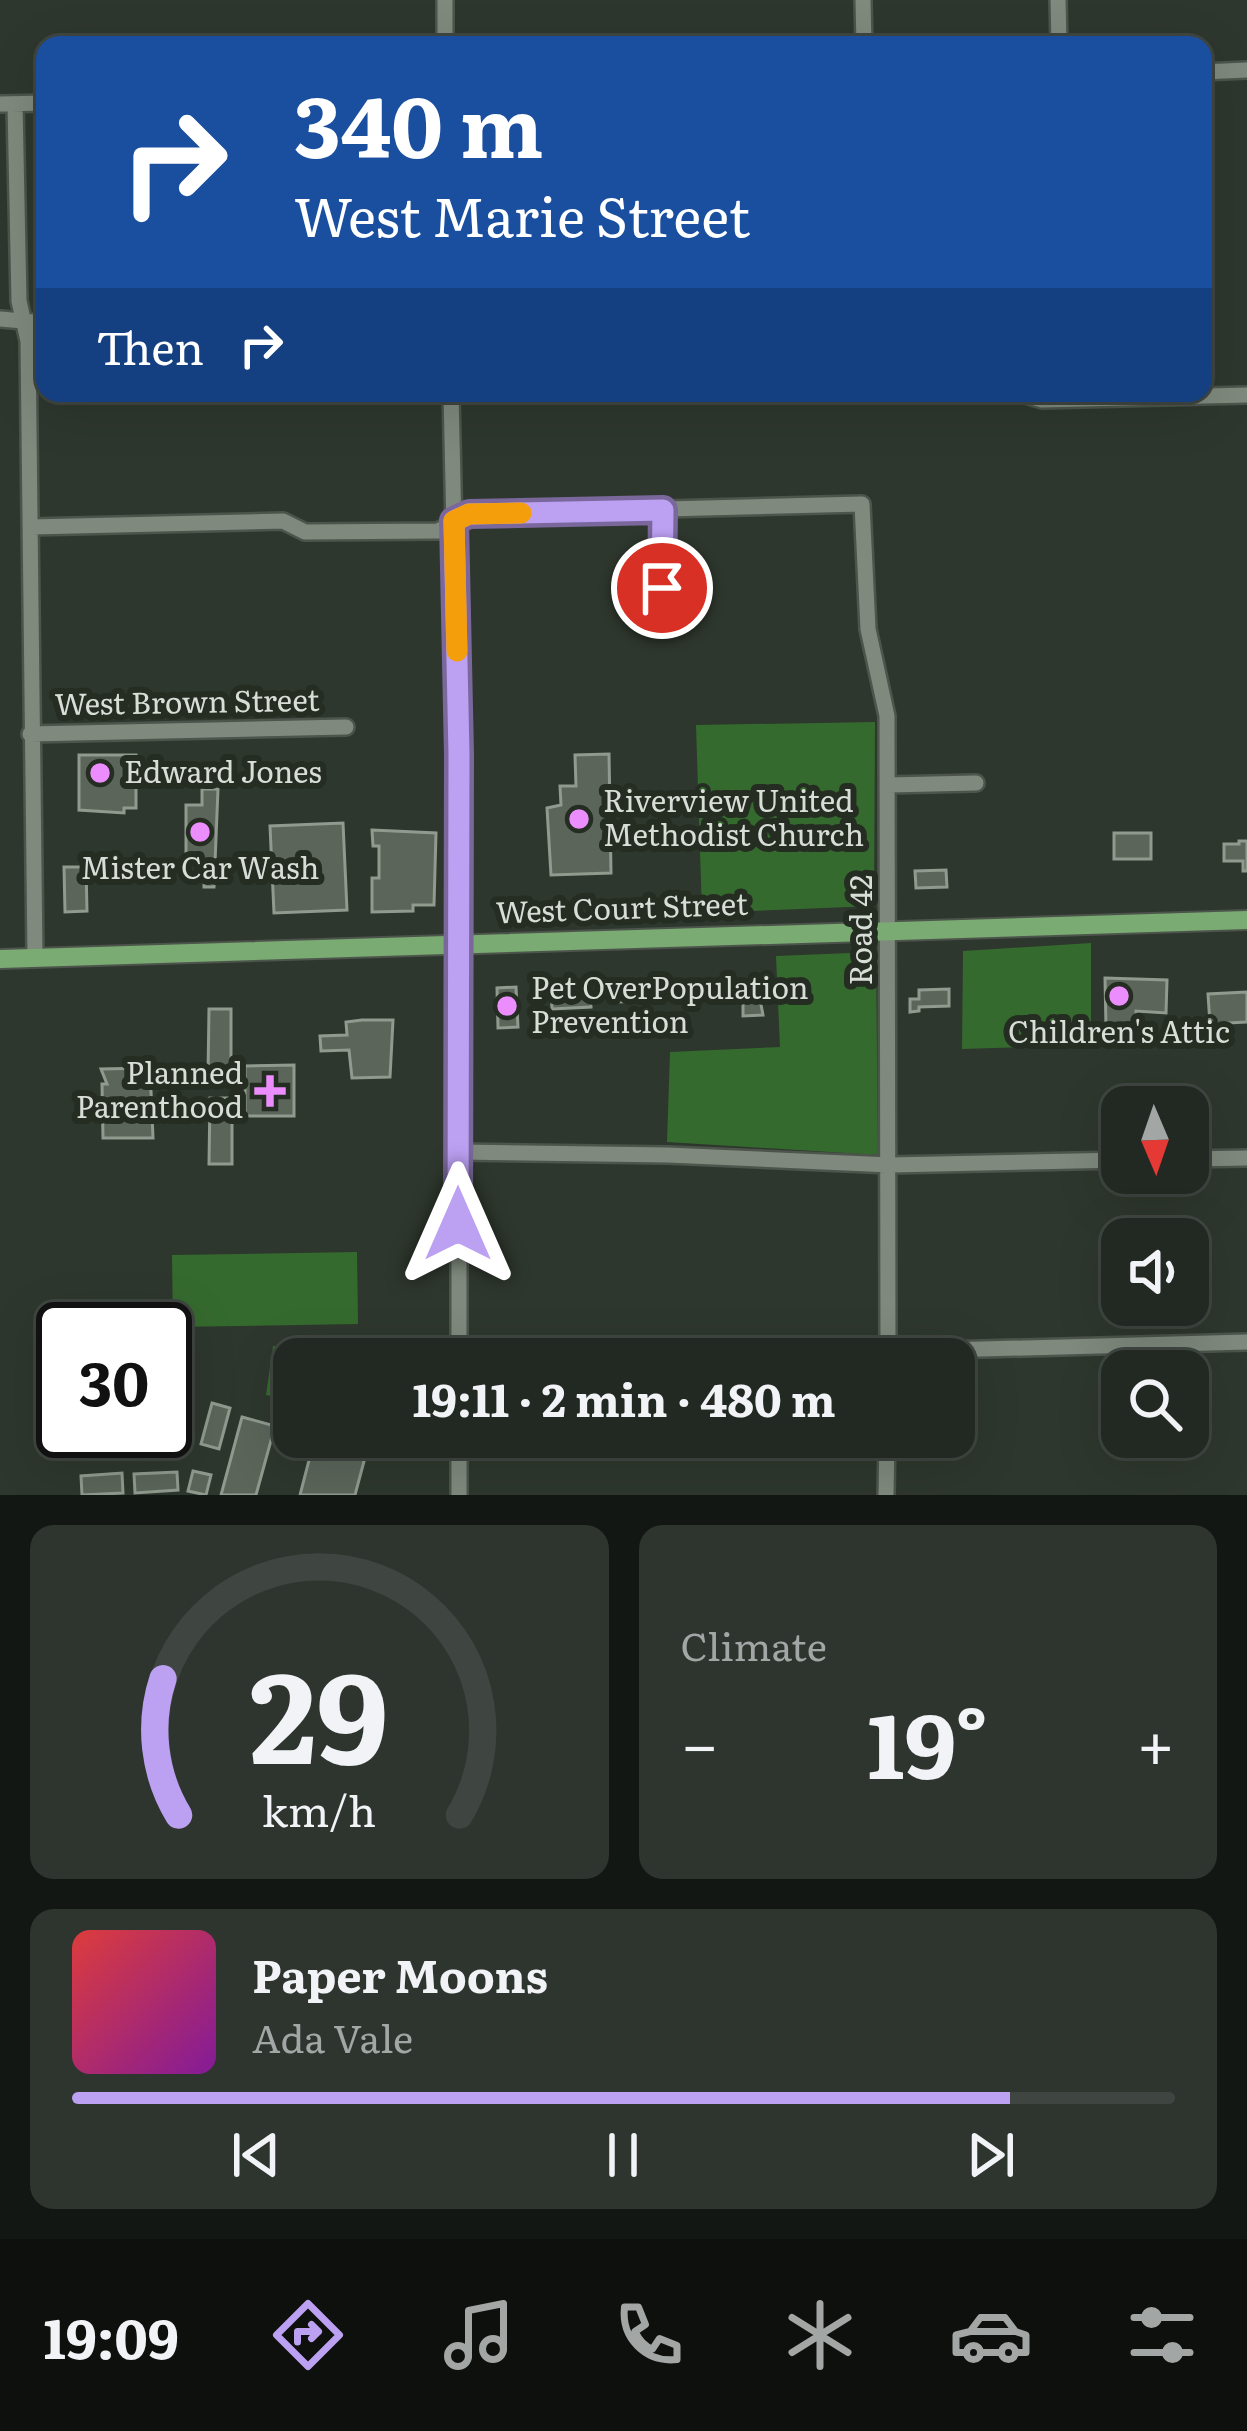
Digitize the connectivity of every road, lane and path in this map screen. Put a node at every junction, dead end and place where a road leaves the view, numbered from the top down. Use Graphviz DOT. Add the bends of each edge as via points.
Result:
graph roads {
  1 [pos="445,0"];
  2 [pos="863,0"];
  3 [pos="1058,0"];
  4 [pos="446,36"];
  5 [pos="864,36"];
  6 [pos="1059,36"];
  7 [pos="1247,70"];
  8 [pos="1212,72"];
  9 [pos="8,104"];
  10 [pos="0,319"];
  11 [pos="23,321"];
  12 [pos="36,322"];
  13 [pos="1247,395"];
  14 [pos="1212,396"];
  15 [pos="451,402"];
  16 [pos="663,510"];
  17 [pos="454,521"];
  18 [pos="31,527"];
  19 [pos="662,626"];
  20 [pos="346,727"];
  21 [pos="30,734"];
  22 [pos="976,783"];
  23 [pos="888,785"];
  24 [pos="1247,920"];
  25 [pos="888,929"];
  26 [pos="458,945"];
  27 [pos="0,958"];
  28 [pos="35,958"];
  29 [pos="458,1152"];
  30 [pos="1247,1158"];
  31 [pos="1209,1159"];
  32 [pos="1101,1160"];
  33 [pos="890,1165"];
  34 [pos="458,1338"];
  35 [pos="888,1338"];
  36 [pos="1247,1342"];
  37 [pos="975,1352"];
  38 [pos="458,1458"];
  39 [pos="887,1458"];
  40 [pos="458,1495"];
  41 [pos="886,1495"];
  1 -- 4 [label="street"];
  2 -- 5 [label="street"];
  3 -- 6 [label="street"];
  7 -- 8 [label="street"];
  9 -- 11 [label="street"];
  10 -- 11 [label="street"];
  11 -- 12 [label="street"];
  11 -- 18 [label="street"];
  13 -- 14 [label="street"];
  15 -- 17 [label="street"];
  16 -- 17 [label="street" via="469,514"];
  16 -- 19 [label="street"];
  16 -- 23 [label="street, Road 42" via="862,504"];
  17 -- 18 [label="street" via="438,531 305,532 283,521"];
  17 -- 26 [label="street"];
  18 -- 21 [label="street"];
  20 -- 21 [label="street, West Brown Street"];
  21 -- 28 [label="street"];
  22 -- 23 [label="street"];
  23 -- 25 [label="street, Road 42"];
  24 -- 25 [label="main road, West Court Street"];
  25 -- 26 [label="main road, West Court Street"];
  25 -- 33 [label="street, Road 42"];
  26 -- 28 [label="main road, West Court Street"];
  26 -- 29 [label="street"];
  27 -- 28 [label="main road, West Court Street"];
  29 -- 33 [label="street"];
  29 -- 34 [label="street"];
  30 -- 31 [label="street"];
  32 -- 33 [label="street"];
  33 -- 35 [label="street, Road 42"];
  36 -- 37 [label="street"];
  38 -- 40 [label="street"];
  39 -- 41 [label="street"];
}
